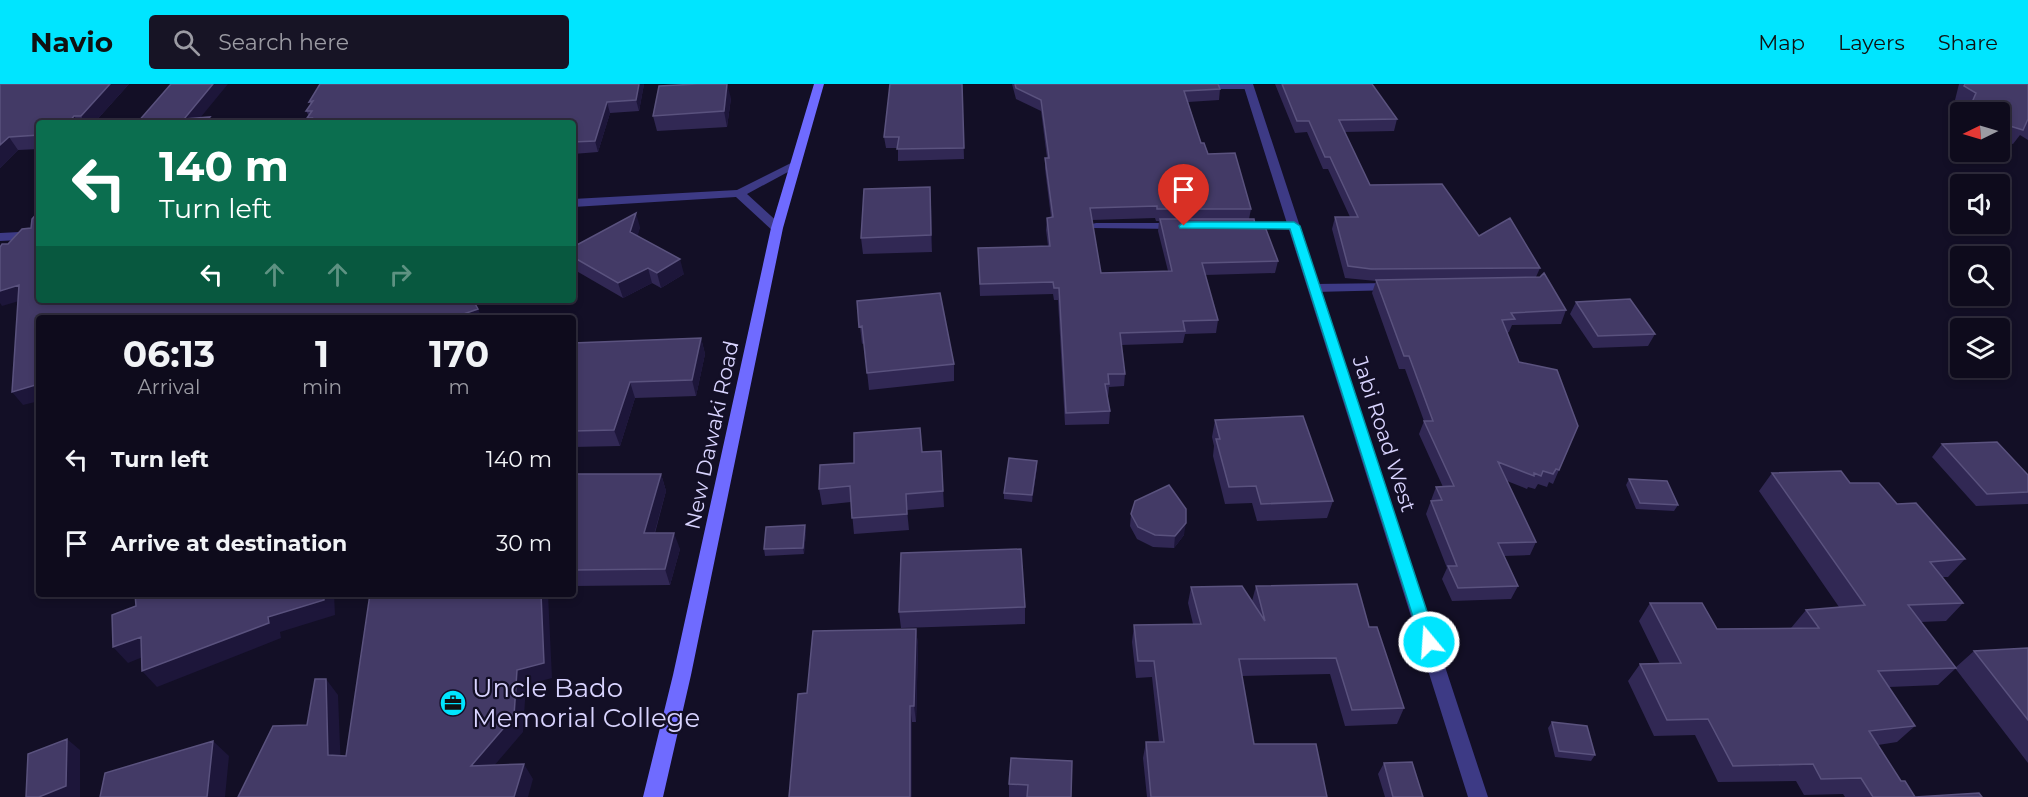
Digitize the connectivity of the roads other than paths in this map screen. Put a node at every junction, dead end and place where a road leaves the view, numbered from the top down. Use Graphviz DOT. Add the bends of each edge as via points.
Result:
graph roads {
  1 [pos="819,84"];
  2 [pos="1248,85"];
  3 [pos="1190,87"];
  4 [pos="795,164"];
  5 [pos="739,193"];
  6 [pos="576,203"];
  7 [pos="1096,226"];
  8 [pos="1190,226"];
  9 [pos="1236,226"];
  10 [pos="1294,226"];
  11 [pos="777,228"];
  12 [pos="36,235"];
  13 [pos="0,237"];
  14 [pos="1406,287"];
  15 [pos="1316,288"];
  16 [pos="653,797"];
  17 [pos="1478,797"];
  1 -- 4 [label="street, New Dawaki Road"];
  2 -- 3 [label="lane"];
  2 -- 10 [label="street, Jabi Road West"];
  4 -- 5 [label="street"];
  4 -- 11 [label="street, New Dawaki Road"];
  5 -- 6 [label="street"];
  5 -- 11 [label="street"];
  7 -- 8 [label="lane"];
  9 -- 10 [label="lane"];
  10 -- 15 [label="street, Jabi Road West"];
  11 -- 16 [label="street, New Dawaki Road"];
  12 -- 13 [label="street"];
  14 -- 15 [label="lane"];
  15 -- 17 [label="street, Jabi Road West"];
}
